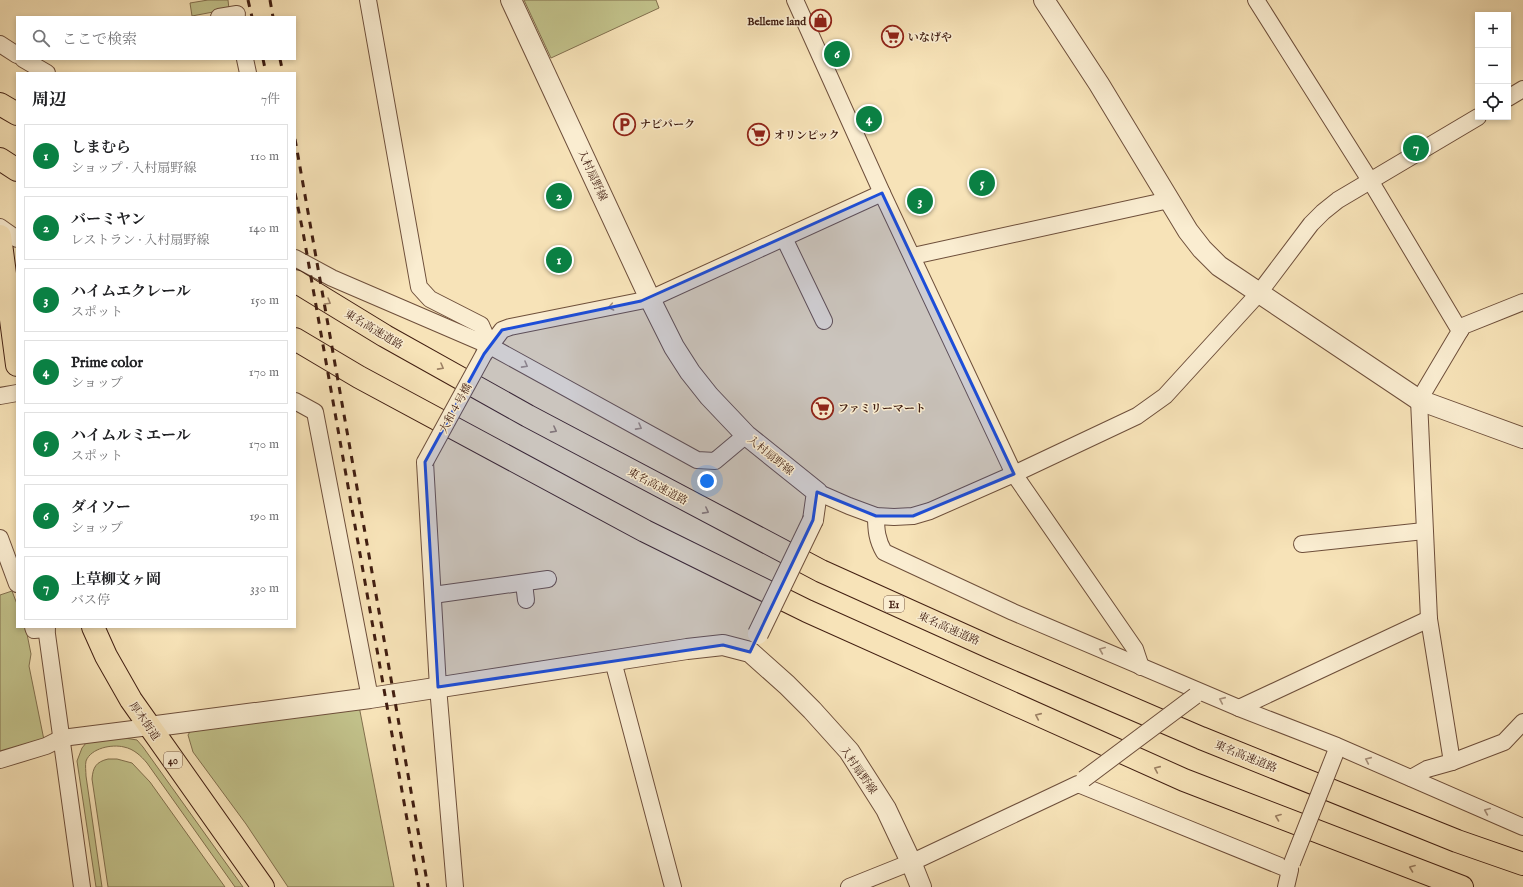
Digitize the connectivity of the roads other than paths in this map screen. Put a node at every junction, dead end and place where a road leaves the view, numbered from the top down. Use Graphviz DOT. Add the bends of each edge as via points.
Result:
graph roads {
  1 [pos="368,0"];
  2 [pos="511,0"];
  3 [pos="795,0"];
  4 [pos="1044,0"];
  5 [pos="1256,0"];
  6 [pos="237,10"];
  7 [pos="221,16"];
  8 [pos="25,60"];
  9 [pos="245,60"];
  10 [pos="45,72"];
  11 [pos="248,72"];
  12 [pos="1523,89"];
  13 [pos="1511,96"];
  14 [pos="0,104"];
  15 [pos="16,113"];
  16 [pos="1475,119"];
  17 [pos="0,160"];
  18 [pos="16,169"];
  19 [pos="1371,182"];
  20 [pos="882,193"];
  21 [pos="1169,200"];
  22 [pos="0,227"];
  23 [pos="16,238"];
  24 [pos="784,238"];
  25 [pos="1,250"];
  26 [pos="913,256"];
  27 [pos="296,259"];
  28 [pos="296,282"];
  29 [pos="1258,293"];
  30 [pos="650,299"];
  31 [pos="1523,302"];
  32 [pos="824,321"];
  33 [pos="1460,331"];
  34 [pos="296,340"];
  35 [pos="487,350"];
  36 [pos="16,358"];
  37 [pos="16,393"];
  38 [pos="0,396"];
  39 [pos="1419,400"];
  40 [pos="296,402"];
  41 [pos="746,435"];
  42 [pos="1523,438"];
  43 [pos="1014,474"];
  44 [pos="817,492"];
  45 [pos="876,516"];
  46 [pos="1424,531"];
  47 [pos="6,542"];
  48 [pos="1302,544"];
  49 [pos="548,579"];
  50 [pos="16,580"];
  51 [pos="524,583"];
  52 [pos="433,595"];
  53 [pos="526,600"];
  54 [pos="1429,620"];
  55 [pos="42,628"];
  56 [pos="92,628"];
  57 [pos="750,652"];
  58 [pos="613,660"];
  59 [pos="1141,667"];
  60 [pos="438,687"];
  61 [pos="1198,693"];
  62 [pos="370,698"];
  63 [pos="1239,708"];
  64 [pos="1523,722"];
  65 [pos="149,728"];
  66 [pos="62,738"];
  67 [pos="1336,750"];
  68 [pos="0,760"];
  69 [pos="1452,762"];
  70 [pos="1411,778"];
  71 [pos="1081,781"];
  72 [pos="1523,827"];
  73 [pos="911,862"];
  74 [pos="1523,864"];
  75 [pos="1291,867"];
  76 [pos="82,887"];
  77 [pos="263,887"];
  78 [pos="455,887"];
  79 [pos="673,887"];
  80 [pos="849,887"];
  81 [pos="921,887"];
  82 [pos="1286,887"];
  83 [pos="1462,887"];
  1 -- 35 [label="street" via="419,287 430,299 481,325"];
  2 -- 30 [label="street, 入村扇野線"];
  3 -- 20 [label="street"];
  4 -- 21 [label="street" via="1099,84"];
  5 -- 19 [label="street"];
  6 -- 7 [label="street"];
  8 -- 10 [label="street"];
  9 -- 11 [label="street"];
  12 -- 13 [label="street"];
  14 -- 15 [label="main road"];
  16 -- 19 [label="street"];
  17 -- 18 [label="main road"];
  19 -- 29 [label="street" via="1338,200 1323,212"];
  19 -- 33 [label="street"];
  20 -- 24 [label="street, 大和４号橋"];
  20 -- 26 [label="street"];
  21 -- 26 [label="street"];
  21 -- 29 [label="street" via="1188,232 1202,249 1219,266"];
  22 -- 23 [label="street"];
  24 -- 30 [label="street, 大和４号橋"];
  24 -- 32 [label="street"];
  25 -- 36 [label="main road"];
  26 -- 43 [label="street"];
  27 -- 35 [label="street" via="332,278"];
  28 -- 74 [label="main road, 東名高速道路 / E1, one-way" via="385,336 521,412 821,571 1201,738 1457,841"];
  29 -- 39 [label="street"];
  29 -- 43 [label="street" via="1165,396 1136,416"];
  30 -- 35 [label="street, 大和４号橋, one-way" via="510,327 502,330"];
  30 -- 41 [label="street, 入村扇野線" via="674,347 690,372"];
  31 -- 33 [label="street" via="1463,326"];
  33 -- 39 [label="street"];
  83 -- 34 [label="main road, one-way" via="1184,780 807,611 645,531"];
  35 -- 41 [label="street, one-way" via="697,460 715,461"];
  35 -- 52 [label="street, 大和４号橋, bridge" via="425,462"];
  37 -- 38 [label="street"];
  39 -- 42 [label="street"];
  39 -- 46 [label="street"];
  40 -- 62 [label="street" via="315,412"];
  41 -- 44 [label="street, 入村扇野線"];
  43 -- 45 [label="street" via="930,511 913,516"];
  43 -- 59 [label="street" via="1135,649"];
  44 -- 45 [label="street"];
  44 -- 57 [label="street, bridge" via="813,520"];
  59 -- 45 [label="street, one-way" via="1013,612 884,552 876,532"];
  46 -- 48 [label="street"];
  46 -- 54 [label="street"];
  47 -- 50 [label="street"];
  49 -- 51 [label="street"];
  51 -- 52 [label="street"];
  51 -- 53 [label="street"];
  52 -- 60 [label="street"];
  54 -- 63 [label="street"];
  54 -- 69 [label="street"];
  55 -- 66 [label="street"];
  56 -- 65 [label="main road, 厚木街道 / 40" via="106,656"];
  57 -- 58 [label="street" via="723,645"];
  57 -- 73 [label="street, 入村扇野線" via="787,685 849,751 886,809"];
  58 -- 60 [label="street"];
  58 -- 79 [label="street"];
  59 -- 61 [label="street"];
  60 -- 62 [label="street"];
  60 -- 78 [label="street"];
  63 -- 61 [label="street, one-way"];
  61 -- 71 [label="street, bridge"];
  62 -- 65 [label="street"];
  63 -- 67 [label="street"];
  64 -- 69 [label="street" via="1504,742"];
  65 -- 66 [label="street"];
  65 -- 77 [label="main road, 厚木街道 / 40"];
  66 -- 68 [label="street" via="46,746"];
  66 -- 76 [label="street"];
  70 -- 67 [label="street, one-way"];
  67 -- 75 [label="street, bridge"];
  69 -- 70 [label="street" via="1427,769"];
  72 -- 70 [label="street, one-way"];
  71 -- 73 [label="street"];
  71 -- 75 [label="street"];
  73 -- 80 [label="street"];
  73 -- 81 [label="street, 入村扇野線"];
  75 -- 82 [label="street"];
}
